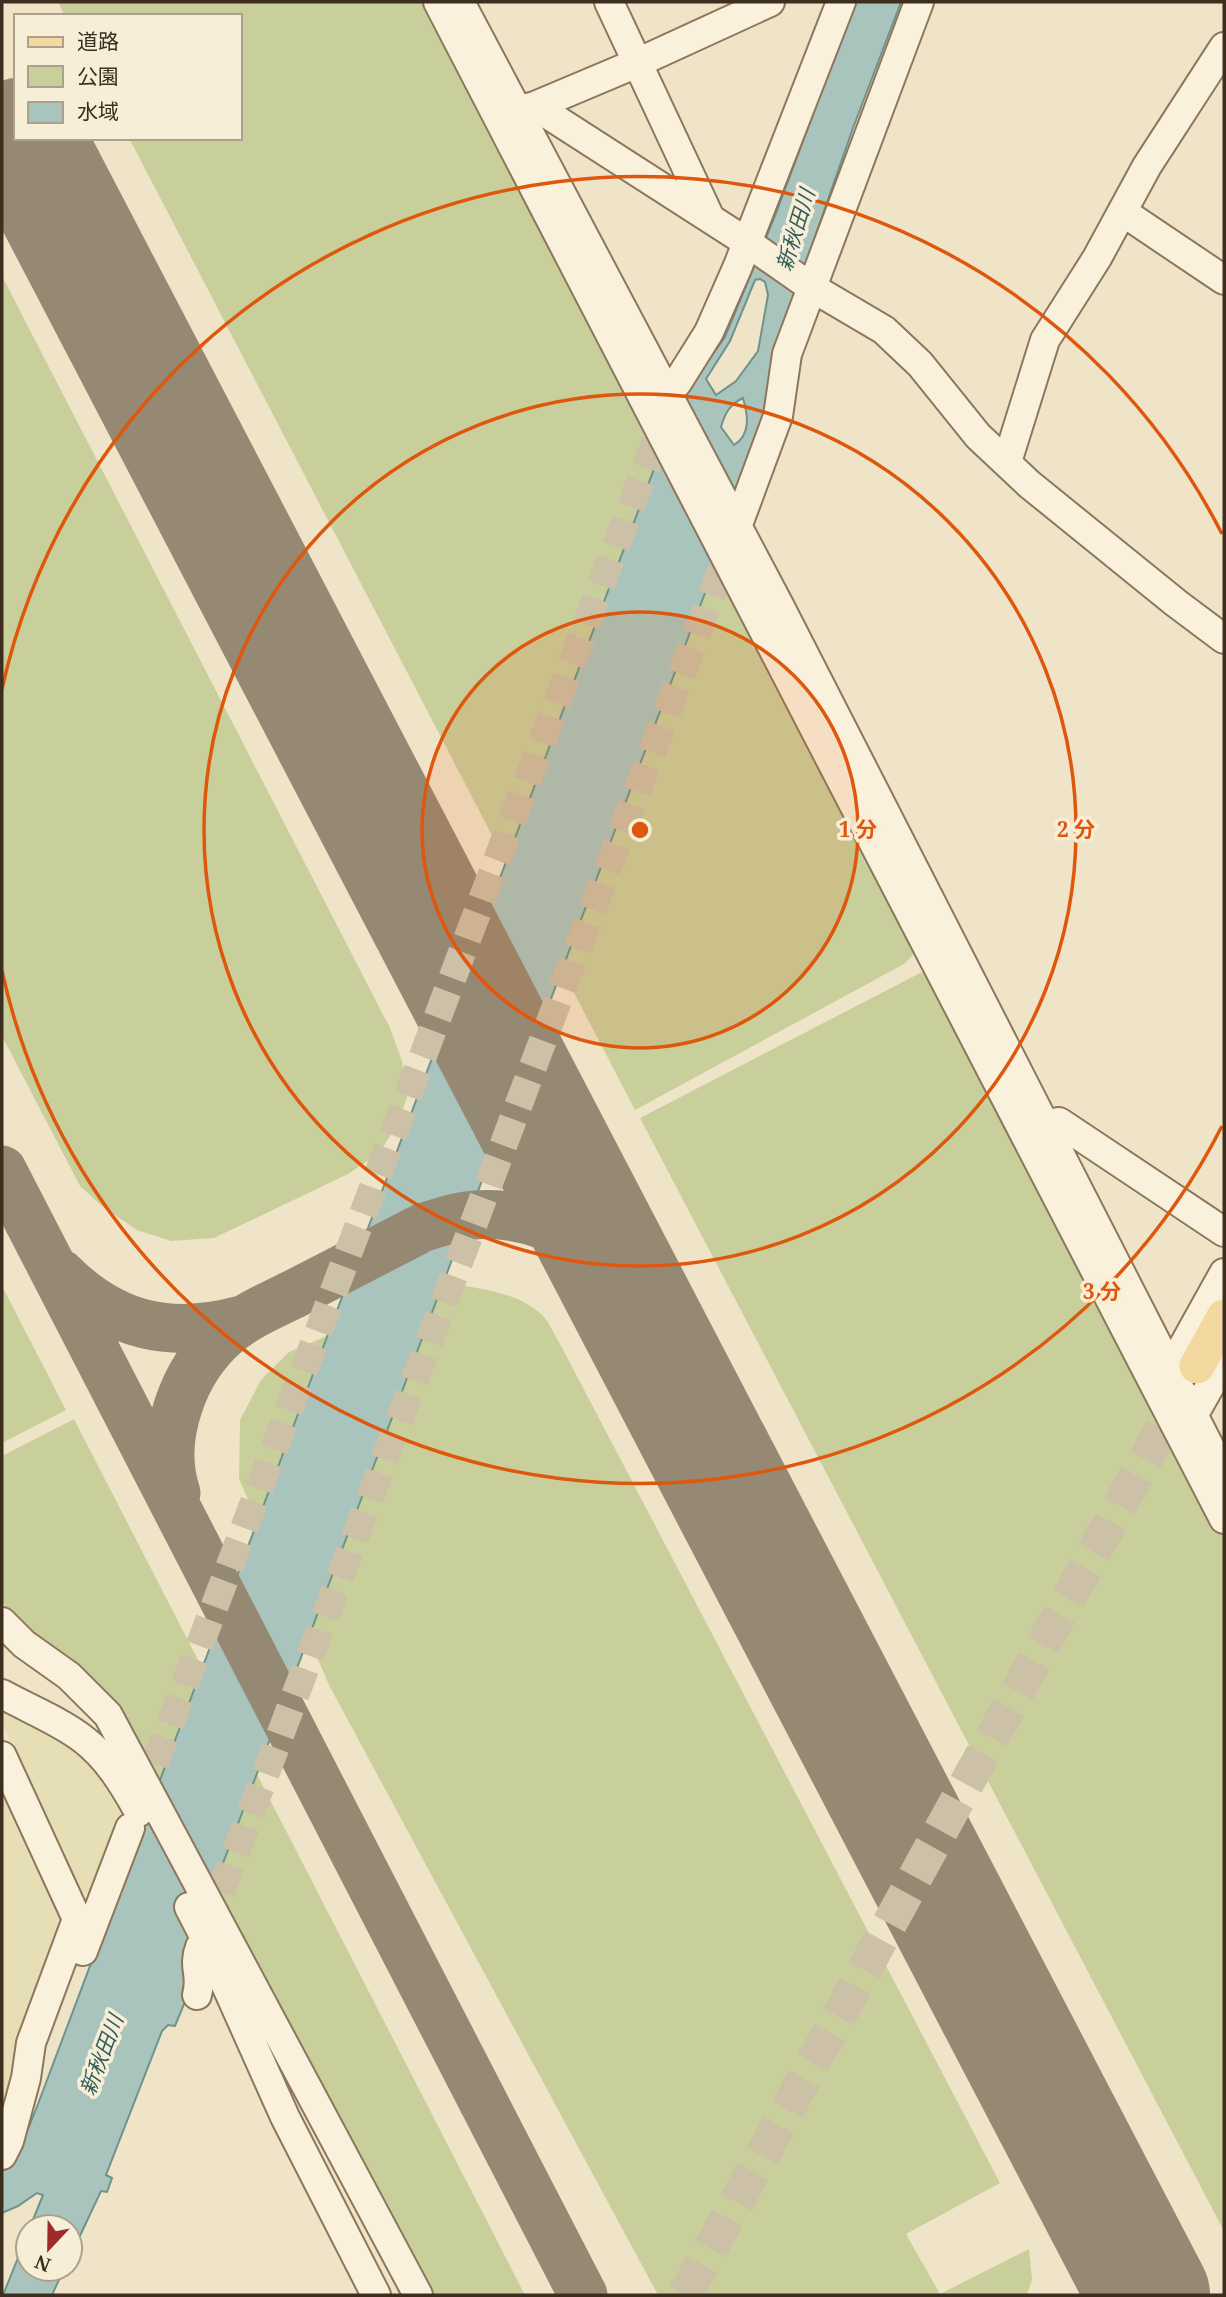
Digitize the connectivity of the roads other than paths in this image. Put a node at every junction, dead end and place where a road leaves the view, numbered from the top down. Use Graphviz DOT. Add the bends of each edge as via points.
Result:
graph roads {
  1 [pos="438,2"];
  2 [pos="460,2"];
  3 [pos="609,2"];
  4 [pos="770,2"];
  5 [pos="841,2"];
  6 [pos="919,2"];
  7 [pos="1224,47"];
  8 [pos="637,63"];
  9 [pos="526,108"];
  10 [pos="1123,212"];
  11 [pos="709,218"];
  12 [pos="751,246"];
  13 [pos="1224,280"];
  14 [pos="807,284"];
  15 [pos="677,383"];
  16 [pos="1007,462"];
  17 [pos="740,519"];
  18 [pos="1224,639"];
  19 [pos="1045,1125"];
  20 [pos="1224,1232"];
  21 [pos="1224,1273"];
  22 [pos="1224,1317"];
  23 [pos="1197,1366"];
  24 [pos="1193,1416"];
  25 [pos="1224,1475"];
  26 [pos="1224,1519"];
  27 [pos="2,1622"];
  28 [pos="2,1693"];
  29 [pos="2,1756"];
  30 [pos="130,1828"];
  31 [pos="200,1947"];
  32 [pos="197,1995"];
  33 [pos="26,2078"];
  34 [pos="2,2155"];
  35 [pos="376,2295"];
  36 [pos="418,2295"];
  1 -- 26 [label="street"];
  2 -- 9 [label="street"];
  3 -- 8 [label="street"];
  4 -- 8 [label="street"];
  5 -- 12 [label="street"];
  6 -- 14 [label="street"];
  7 -- 10 [label="street" via="1146,166"];
  8 -- 9 [label="street"];
  8 -- 11 [label="street"];
  9 -- 11 [label="street"];
  9 -- 19 [label="street"];
  10 -- 13 [label="street"];
  10 -- 16 [label="street" via="1045,340"];
  11 -- 12 [label="street"];
  12 -- 14 [label="street"];
  12 -- 15 [label="street" via="709,332"];
  14 -- 16 [label="street" via="884,330"];
  14 -- 17 [label="street" via="787,354 778,416"];
  16 -- 18 [label="street" via="1079,526"];
  19 -- 20 [label="street" via="1059,1122"];
  19 -- 23 [label="street"];
  21 -- 23 [label="street"];
  22 -- 23 [label="main road"];
  23 -- 24 [label="street"];
  23 -- 24 [label="street"];
  24 -- 25 [label="street"];
  27 -- 36 [label="street" via="69,1676 108,1715"];
  28 -- 35 [label="street" via="82,1738 122,1781 204,1937 285,2117"];
  29 -- 33 [label="street" via="77,1919 31,2043"];
  30 -- 33 [label="street" via="53,2029"];
  31 -- 32 [label="street" via="195,1960 201,1983"];
  33 -- 34 [label="street"];
}
